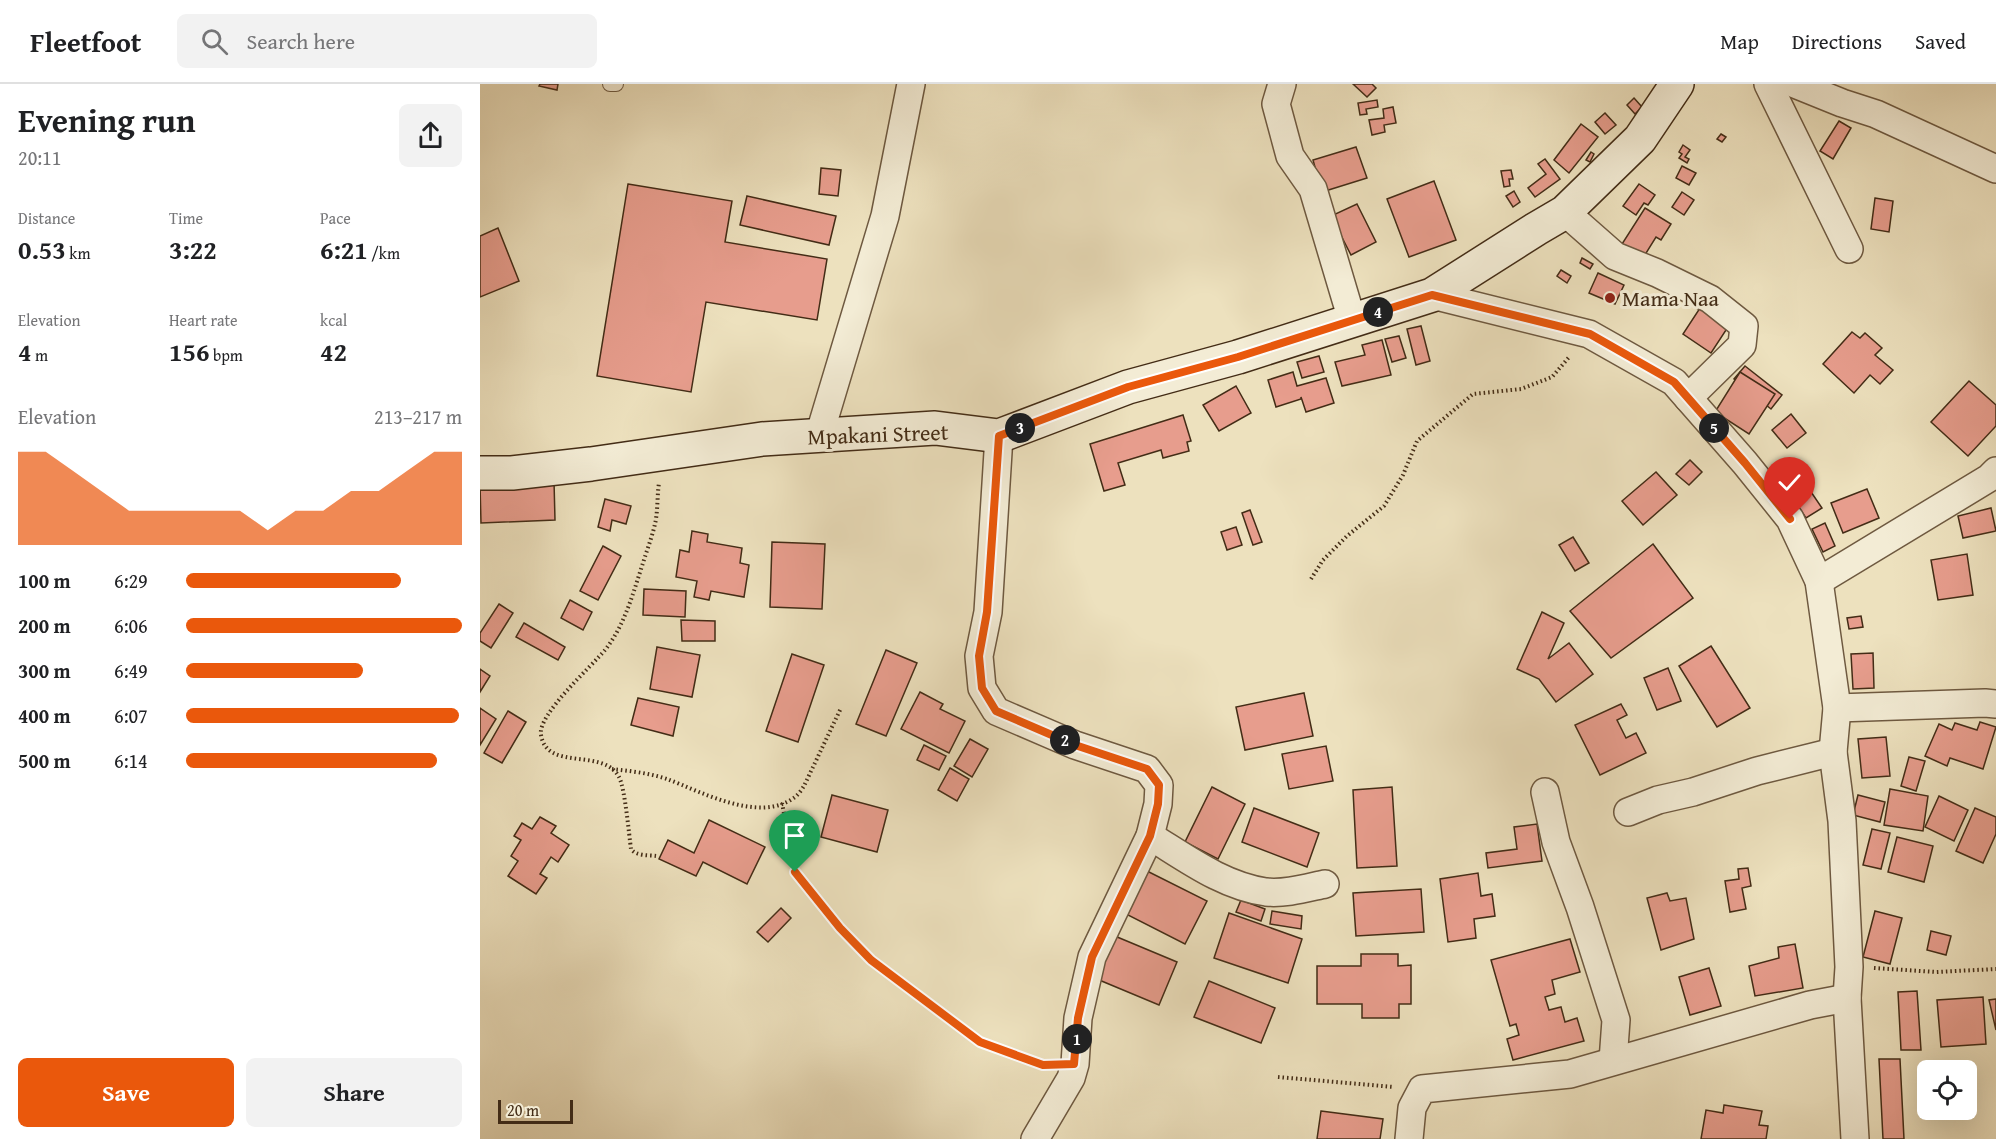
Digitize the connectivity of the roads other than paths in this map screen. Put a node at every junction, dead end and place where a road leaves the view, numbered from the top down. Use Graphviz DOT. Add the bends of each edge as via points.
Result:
graph roads {
  1 [pos="610,84"];
  2 [pos="616,84"];
  3 [pos="911,84"];
  4 [pos="1282,84"];
  5 [pos="1677,84"];
  6 [pos="1768,84"];
  7 [pos="1795,84"];
  8 [pos="1996,169"];
  9 [pos="1566,212"];
  10 [pos="1850,249"];
  11 [pos="1432,295"];
  12 [pos="1352,321"];
  13 [pos="1688,398"];
  14 [pos="819,436"];
  15 [pos="999,436"];
  16 [pos="1996,471"];
  17 [pos="480,472"];
  18 [pos="1819,581"];
  19 [pos="1996,704"];
  20 [pos="1837,708"];
  21 [pos="1833,752"];
  22 [pos="1545,792"];
  23 [pos="1628,812"];
  24 [pos="1150,836"];
  25 [pos="1325,884"];
  26 [pos="1847,998"];
  27 [pos="1613,1061"];
  28 [pos="1035,1139"];
  29 [pos="1409,1139"];
  30 [pos="1855,1139"];
  1 -- 2 [label="lane"];
  3 -- 14 [label="street" via="885,216"];
  4 -- 12 [label="street" via="1276,104 1290,156 1313,189"];
  5 -- 9 [label="street, Mpakani Street" via="1640,139"];
  6 -- 10 [label="street"];
  7 -- 8 [label="street" via="1876,114"];
  9 -- 11 [label="street, Mpakani Street"];
  9 -- 13 [label="street" via="1615,256 1710,300 1744,326 1742,345"];
  11 -- 12 [label="street, Mpakani Street"];
  11 -- 13 [label="street" via="1590,334 1674,382"];
  12 -- 15 [label="street, Mpakani Street" via="1128,387"];
  13 -- 18 [label="street" via="1790,519"];
  14 -- 15 [label="street, Mpakani Street" via="935,428"];
  14 -- 17 [label="street, Mpakani Street" via="762,439 513,474"];
  15 -- 24 [label="street" via="987,612 979,656 982,688 996,711 1075,745 1147,769 1159,785"];
  16 -- 18 [label="street"];
  18 -- 20 [label="street"];
  19 -- 20 [label="street"];
  20 -- 21 [label="street"];
  21 -- 23 [label="street" via="1757,771"];
  21 -- 26 [label="street" via="1842,821"];
  22 -- 27 [label="street" via="1558,850 1616,1020"];
  24 -- 25 [label="street" via="1203,870 1244,886 1281,892"];
  24 -- 28 [label="street" via="1092,957 1078,1018 1071,1078"];
  26 -- 27 [label="street"];
  26 -- 30 [label="street"];
  27 -- 29 [label="street" via="1570,1074 1422,1089 1413,1108"];
}
